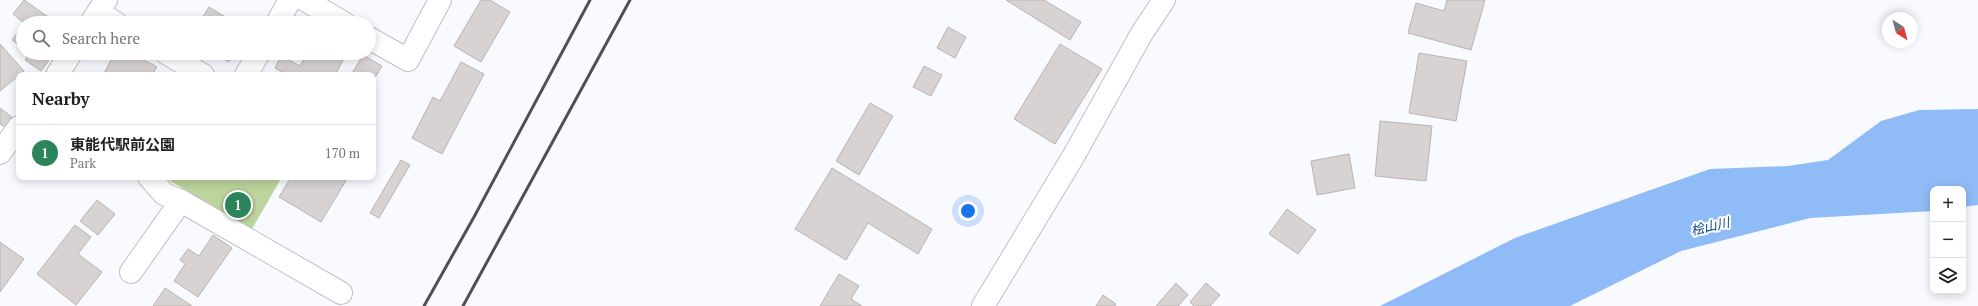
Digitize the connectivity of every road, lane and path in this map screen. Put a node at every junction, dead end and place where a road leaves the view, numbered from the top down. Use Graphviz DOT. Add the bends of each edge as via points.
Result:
graph roads {
  1 [pos="290,0"];
  2 [pos="305,0"];
  3 [pos="440,0"];
  4 [pos="1164,0"];
  5 [pos="281,16"];
  6 [pos="332,16"];
  7 [pos="376,42"];
  8 [pos="67,60"];
  9 [pos="177,60"];
  10 [pos="255,60"];
  11 [pos="60,72"];
  12 [pos="197,72"];
  13 [pos="248,72"];
  14 [pos="16,131"];
  15 [pos="0,153"];
  16 [pos="152,180"];
  17 [pos="181,201"];
  18 [pos="131,272"];
  19 [pos="340,293"];
  20 [pos="983,306"];
  1 -- 5 [label="street"];
  2 -- 6 [label="street"];
  3 -- 7 [label="street" via="408,60"];
  4 -- 20 [label="street" via="1142,33 1073,157"];
  8 -- 11 [label="street"];
  9 -- 12 [label="street"];
  10 -- 13 [label="street"];
  14 -- 15 [label="street"];
  16 -- 17 [label="street" via="164,194"];
  17 -- 18 [label="street"];
  17 -- 19 [label="street"];
}
